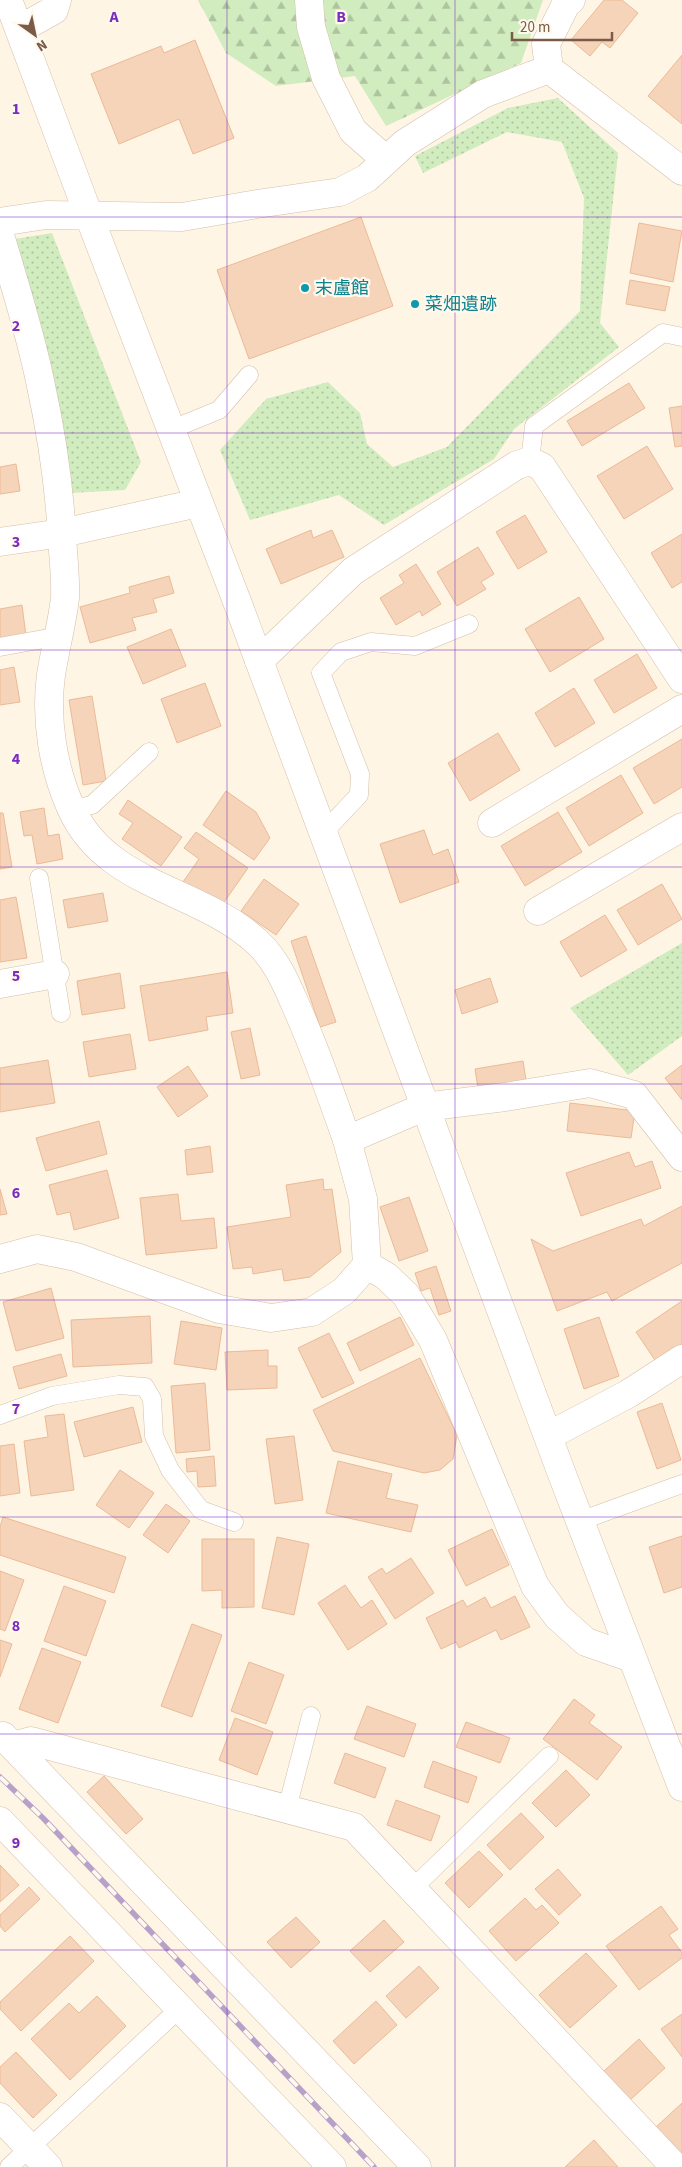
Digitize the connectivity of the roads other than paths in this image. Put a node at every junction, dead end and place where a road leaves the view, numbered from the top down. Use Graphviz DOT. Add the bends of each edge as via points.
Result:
graph roads {
  1 [pos="8,0"];
  2 [pos="57,0"];
  3 [pos="309,0"];
  4 [pos="571,0"];
  5 [pos="20,29"];
  6 [pos="550,70"];
  7 [pos="385,159"];
  8 [pos="682,171"];
  9 [pos="89,216"];
  10 [pos="0,222"];
  11 [pos="0,235"];
  12 [pos="682,337"];
  13 [pos="249,375"];
  14 [pos="170,430"];
  15 [pos="530,461"];
  16 [pos="198,503"];
  17 [pos="62,533"];
  18 [pos="0,542"];
  19 [pos="469,624"];
  20 [pos="60,636"];
  21 [pos="0,647"];
  22 [pos="259,661"];
  23 [pos="682,679"];
  24 [pos="682,709"];
  25 [pos="150,752"];
  26 [pos="72,809"];
  27 [pos="492,823"];
  28 [pos="682,827"];
  29 [pos="322,832"];
  30 [pos="39,878"];
  31 [pos="538,911"];
  32 [pos="55,974"];
  33 [pos="0,984"];
  34 [pos="61,1013"];
  35 [pos="424,1107"];
  36 [pos="347,1140"];
  37 [pos="682,1157"];
  38 [pos="0,1259"];
  39 [pos="367,1265"];
  40 [pos="682,1360"];
  41 [pos="0,1415"];
  42 [pos="548,1436"];
  43 [pos="682,1484"];
  44 [pos="580,1521"];
  45 [pos="234,1522"];
  46 [pos="632,1658"];
  47 [pos="311,1716"];
  48 [pos="6,1740"];
  49 [pos="549,1756"];
  50 [pos="682,1787"];
  51 [pos="287,1810"];
  52 [pos="0,1821"];
  53 [pos="412,1889"];
  54 [pos="180,2008"];
  55 [pos="0,2117"];
  56 [pos="39,2157"];
  57 [pos="9,2167"];
  58 [pos="332,2167"];
  59 [pos="417,2167"];
  60 [pos="675,2167"];
  1 -- 5 [label="street"];
  2 -- 5 [label="street" via="54,10"];
  3 -- 7 [label="street" via="311,27 326,78 353,131"];
  4 -- 6 [label="street" via="546,44"];
  5 -- 9 [label="street"];
  6 -- 7 [label="street" via="483,94"];
  6 -- 8 [label="street"];
  7 -- 9 [label="street" via="367,178 340,192 182,217"];
  9 -- 10 [label="street" via="46,215"];
  9 -- 14 [label="street"];
  11 -- 17 [label="street" via="40,380"];
  12 -- 15 [label="lane" via="663,333 534,426"];
  13 -- 14 [label="lane" via="219,410"];
  14 -- 16 [label="street"];
  15 -- 22 [label="street" via="517,465 353,572"];
  15 -- 23 [label="street" via="542,467"];
  16 -- 17 [label="street"];
  16 -- 22 [label="street"];
  17 -- 18 [label="street"];
  17 -- 20 [label="street" via="65,595"];
  19 -- 29 [label="lane" via="415,646 371,642 341,652 321,673 360,774 359,795"];
  20 -- 21 [label="lane"];
  20 -- 26 [label="street" via="51,677 50,726 58,770"];
  22 -- 29 [label="street"];
  24 -- 27 [label="street"];
  25 -- 26 [label="lane" via="92,805"];
  26 -- 36 [label="street" via="90,840 117,864 237,924 260,944 282,973 316,1053"];
  28 -- 31 [label="street"];
  29 -- 35 [label="street"];
  30 -- 32 [label="lane"];
  32 -- 33 [label="street"];
  32 -- 34 [label="lane"];
  35 -- 36 [label="street"];
  35 -- 37 [label="street" via="590,1083 634,1095"];
  35 -- 42 [label="street"];
  36 -- 39 [label="street" via="363,1198"];
  38 -- 39 [label="street" via="37,1250 76,1257 219,1308 271,1318 312,1312 344,1291"];
  39 -- 46 [label="street" via="386,1276 406,1295 433,1340 535,1586 557,1616 586,1642"];
  40 -- 42 [label="street" via="628,1394"];
  41 -- 45 [label="lane" via="52,1396 119,1385 145,1387 152,1399 154,1436 170,1470 202,1510"];
  42 -- 44 [label="street"];
  43 -- 44 [label="lane"];
  44 -- 46 [label="street"];
  46 -- 50 [label="street"];
  47 -- 51 [label="lane"];
  48 -- 51 [label="street" via="31,1741"];
  48 -- 59 [label="street"];
  49 -- 53 [label="lane"];
  51 -- 53 [label="street" via="354,1827"];
  52 -- 54 [label="street"];
  53 -- 60 [label="street"];
  54 -- 56 [label="lane"];
  54 -- 58 [label="street"];
  55 -- 56 [label="street"];
  56 -- 57 [label="lane"];
}
